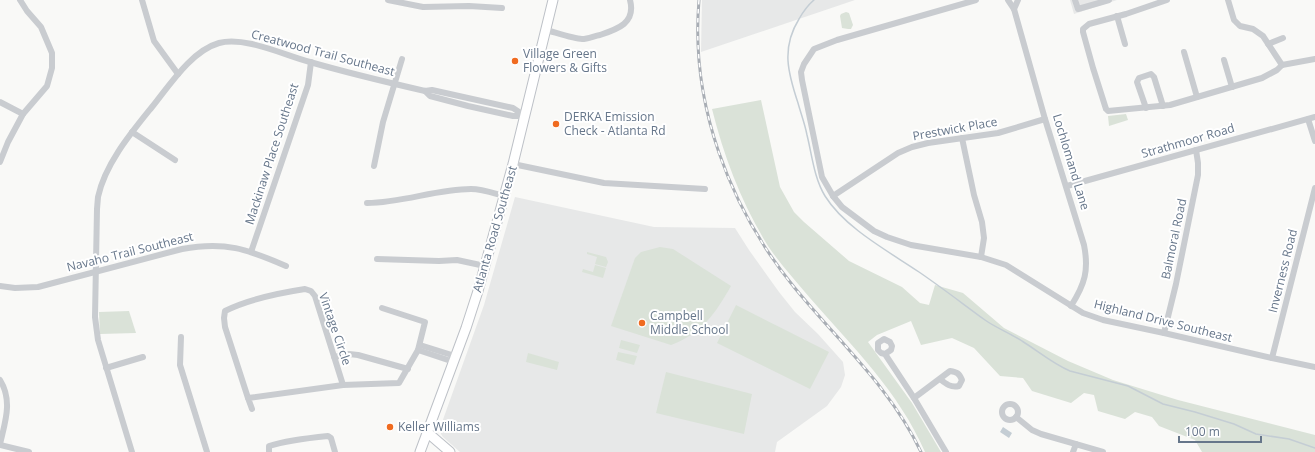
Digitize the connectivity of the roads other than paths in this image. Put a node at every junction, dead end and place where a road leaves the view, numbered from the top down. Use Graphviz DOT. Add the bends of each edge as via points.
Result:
graph roads {
  1 [pos="20,0"];
  2 [pos="142,0"];
  3 [pos="388,0"];
  4 [pos="553,0"];
  5 [pos="630,0"];
  6 [pos="976,0"];
  7 [pos="1008,0"];
  8 [pos="1018,0"];
  9 [pos="1075,0"];
  10 [pos="1109,0"];
  11 [pos="1167,0"];
  12 [pos="1228,0"];
  13 [pos="502,8"];
  14 [pos="1014,9"];
  15 [pos="1117,16"];
  16 [pos="546,30"];
  17 [pos="1283,38"];
  18 [pos="1125,44"];
  19 [pos="1268,44"];
  20 [pos="1184,52"];
  21 [pos="402,59"];
  22 [pos="1315,59"];
  23 [pos="1224,60"];
  24 [pos="310,62"];
  25 [pos="1282,65"];
  26 [pos="178,74"];
  27 [pos="394,84"];
  28 [pos="1232,87"];
  29 [pos="1197,97"];
  30 [pos="0,102"];
  31 [pos="1163,106"];
  32 [pos="1146,108"];
  33 [pos="23,114"];
  34 [pos="525,116"];
  35 [pos="1315,117"];
  36 [pos="1045,119"];
  37 [pos="1308,119"];
  38 [pos="132,132"];
  39 [pos="962,138"];
  40 [pos="1315,141"];
  41 [pos="1196,150"];
  42 [pos="174,160"];
  43 [pos="0,162"];
  44 [pos="513,164"];
  45 [pos="374,166"];
  46 [pos="1067,186"];
  47 [pos="705,188"];
  48 [pos="1315,188"];
  49 [pos="504,196"];
  50 [pos="833,196"];
  51 [pos="367,203"];
  52 [pos="251,252"];
  53 [pos="981,257"];
  54 [pos="377,259"];
  55 [pos="286,266"];
  56 [pos="484,266"];
  57 [pos="95,271"];
  58 [pos="0,286"];
  59 [pos="1071,306"];
  60 [pos="382,308"];
  61 [pos="1164,333"];
  62 [pos="181,337"];
  63 [pos="419,348"];
  64 [pos="885,354"];
  65 [pos="143,357"];
  66 [pos="334,357"];
  67 [pos="1272,358"];
  68 [pos="454,359"];
  69 [pos="1315,367"];
  70 [pos="106,368"];
  71 [pos="408,369"];
  72 [pos="940,379"];
  73 [pos="0,380"];
  74 [pos="343,385"];
  75 [pos="248,398"];
  76 [pos="914,398"];
  77 [pos="252,409"];
  78 [pos="1016,417"];
  79 [pos="428,433"];
  80 [pos="1076,444"];
  81 [pos="0,445"];
  82 [pos="29,452"];
  83 [pos="132,452"];
  84 [pos="207,452"];
  85 [pos="269,452"];
  86 [pos="335,452"];
  87 [pos="420,452"];
  88 [pos="450,452"];
  89 [pos="946,452"];
  90 [pos="1073,452"];
  91 [pos="1103,452"];
  1 -- 33 [label="street" via="41,27 52,53 52,68 47,86"];
  2 -- 26 [label="street" via="154,41"];
  3 -- 13 [label="street" via="423,7"];
  4 -- 16 [label="main road, Atlanta Road Southeast"];
  5 -- 16 [label="street" via="631,12 626,22 609,32 580,39"];
  6 -- 50 [label="street, Highland Drive Southeast" via="814,49 804,64 802,80 822,177"];
  7 -- 14 [label="street"];
  8 -- 14 [label="street"];
  9 -- 10 [label="street" via="1078,9"];
  11 -- 15 [label="street"];
  12 -- 19 [label="street" via="1234,20 1240,26 1253,29 1263,36"];
  14 -- 36 [label="street, Lochlomand Lane"];
  15 -- 18 [label="street"];
  15 -- 32 [label="street" via="1089,24 1083,29 1092,68 1108,111"];
  16 -- 34 [label="main road, Atlanta Road Southeast"];
  17 -- 19 [label="street"];
  19 -- 25 [label="street"];
  20 -- 29 [label="street"];
  21 -- 27 [label="street"];
  22 -- 25 [label="street"];
  23 -- 28 [label="street"];
  24 -- 26 [label="street, Creatwood Trail Southeast" via="235,41 218,43 202,52"];
  24 -- 27 [label="street, Creatwood Trail Southeast"];
  24 -- 52 [label="street, Mackinaw Place Southeast" via="308,85"];
  25 -- 28 [label="street" via="1270,74"];
  26 -- 38 [label="street, Creatwood Trail Southeast"];
  27 -- 34 [label="street, Creatwood Trail Southeast" via="513,108"];
  27 -- 45 [label="street"];
  28 -- 29 [label="street"];
  29 -- 31 [label="street"];
  30 -- 33 [label="street"];
  31 -- 32 [label="street"];
  31 -- 32 [label="street" via="1151,74 1139,78 1137,82"];
  33 -- 43 [label="street"];
  34 -- 44 [label="main road, Atlanta Road Southeast"];
  35 -- 37 [label="street, Strathmoor Road"];
  36 -- 39 [label="street, Prestwick Place" via="998,133"];
  36 -- 46 [label="street, Lochlomand Lane"];
  37 -- 40 [label="street"];
  37 -- 41 [label="street, Strathmoor Road"];
  38 -- 42 [label="street"];
  38 -- 57 [label="street, Creatwood Trail Southeast" via="100,187"];
  39 -- 50 [label="street, Prestwick Place" via="912,147 898,153"];
  39 -- 53 [label="street" via="982,222 984,238"];
  41 -- 46 [label="street, Strathmoor Road"];
  41 -- 61 [label="street, Balmoral Road" via="1198,175"];
  44 -- 47 [label="street" via="604,183"];
  44 -- 49 [label="main road, Atlanta Road Southeast"];
  46 -- 59 [label="street, Lochlomand Lane" via="1087,258 1084,283"];
  48 -- 67 [label="street, Inverness Road"];
  49 -- 51 [label="street" via="472,189 399,201"];
  49 -- 56 [label="main road, Atlanta Road Southeast"];
  50 -- 53 [label="street, Highland Drive Southeast" via="842,207 886,237 911,245"];
  52 -- 55 [label="street, Navaho Trail Southeast"];
  52 -- 57 [label="street, Navaho Trail Southeast" via="227,247 192,247"];
  53 -- 59 [label="street, Highland Drive Southeast" via="1006,265"];
  54 -- 56 [label="street" via="457,260"];
  56 -- 68 [label="main road, Atlanta Road Southeast" via="472,310"];
  57 -- 58 [label="street, Navaho Trail Southeast" via="38,287"];
  57 -- 70 [label="street, Creatwood Trail Southeast" via="95,329"];
  59 -- 61 [label="street, Highland Drive Southeast" via="1103,320"];
  60 -- 63 [label="street" via="425,322"];
  61 -- 67 [label="street, Highland Drive Southeast"];
  62 -- 84 [label="street" via="180,366"];
  63 -- 68 [label="street"];
  63 -- 71 [label="street"];
  64 -- 76 [label="street"];
  65 -- 70 [label="street"];
  66 -- 71 [label="street" via="358,355"];
  66 -- 74 [label="street, Vintage Circle"];
  66 -- 75 [label="street, Vintage Circle" via="315,296 311,291 295,290 225,311 225,327"];
  67 -- 69 [label="street, Highland Drive Southeast"];
  68 -- 79 [label="main road, Atlanta Road Southeast"];
  70 -- 83 [label="street, Creatwood Trail Southeast"];
  71 -- 74 [label="street" via="399,384"];
  72 -- 76 [label="street"];
  73 -- 81 [label="street" via="6,391 8,406"];
  74 -- 75 [label="street"];
  75 -- 77 [label="street, Vintage Circle"];
  76 -- 89 [label="street"];
  78 -- 80 [label="street" via="1032,430"];
  79 -- 87 [label="main road, Atlanta Road Southeast"];
  79 -- 88 [label="main road"];
  80 -- 90 [label="street"];
  80 -- 91 [label="street"];
  81 -- 82 [label="street"];
  85 -- 86 [label="street" via="269,446 277,443 328,436"];
}
